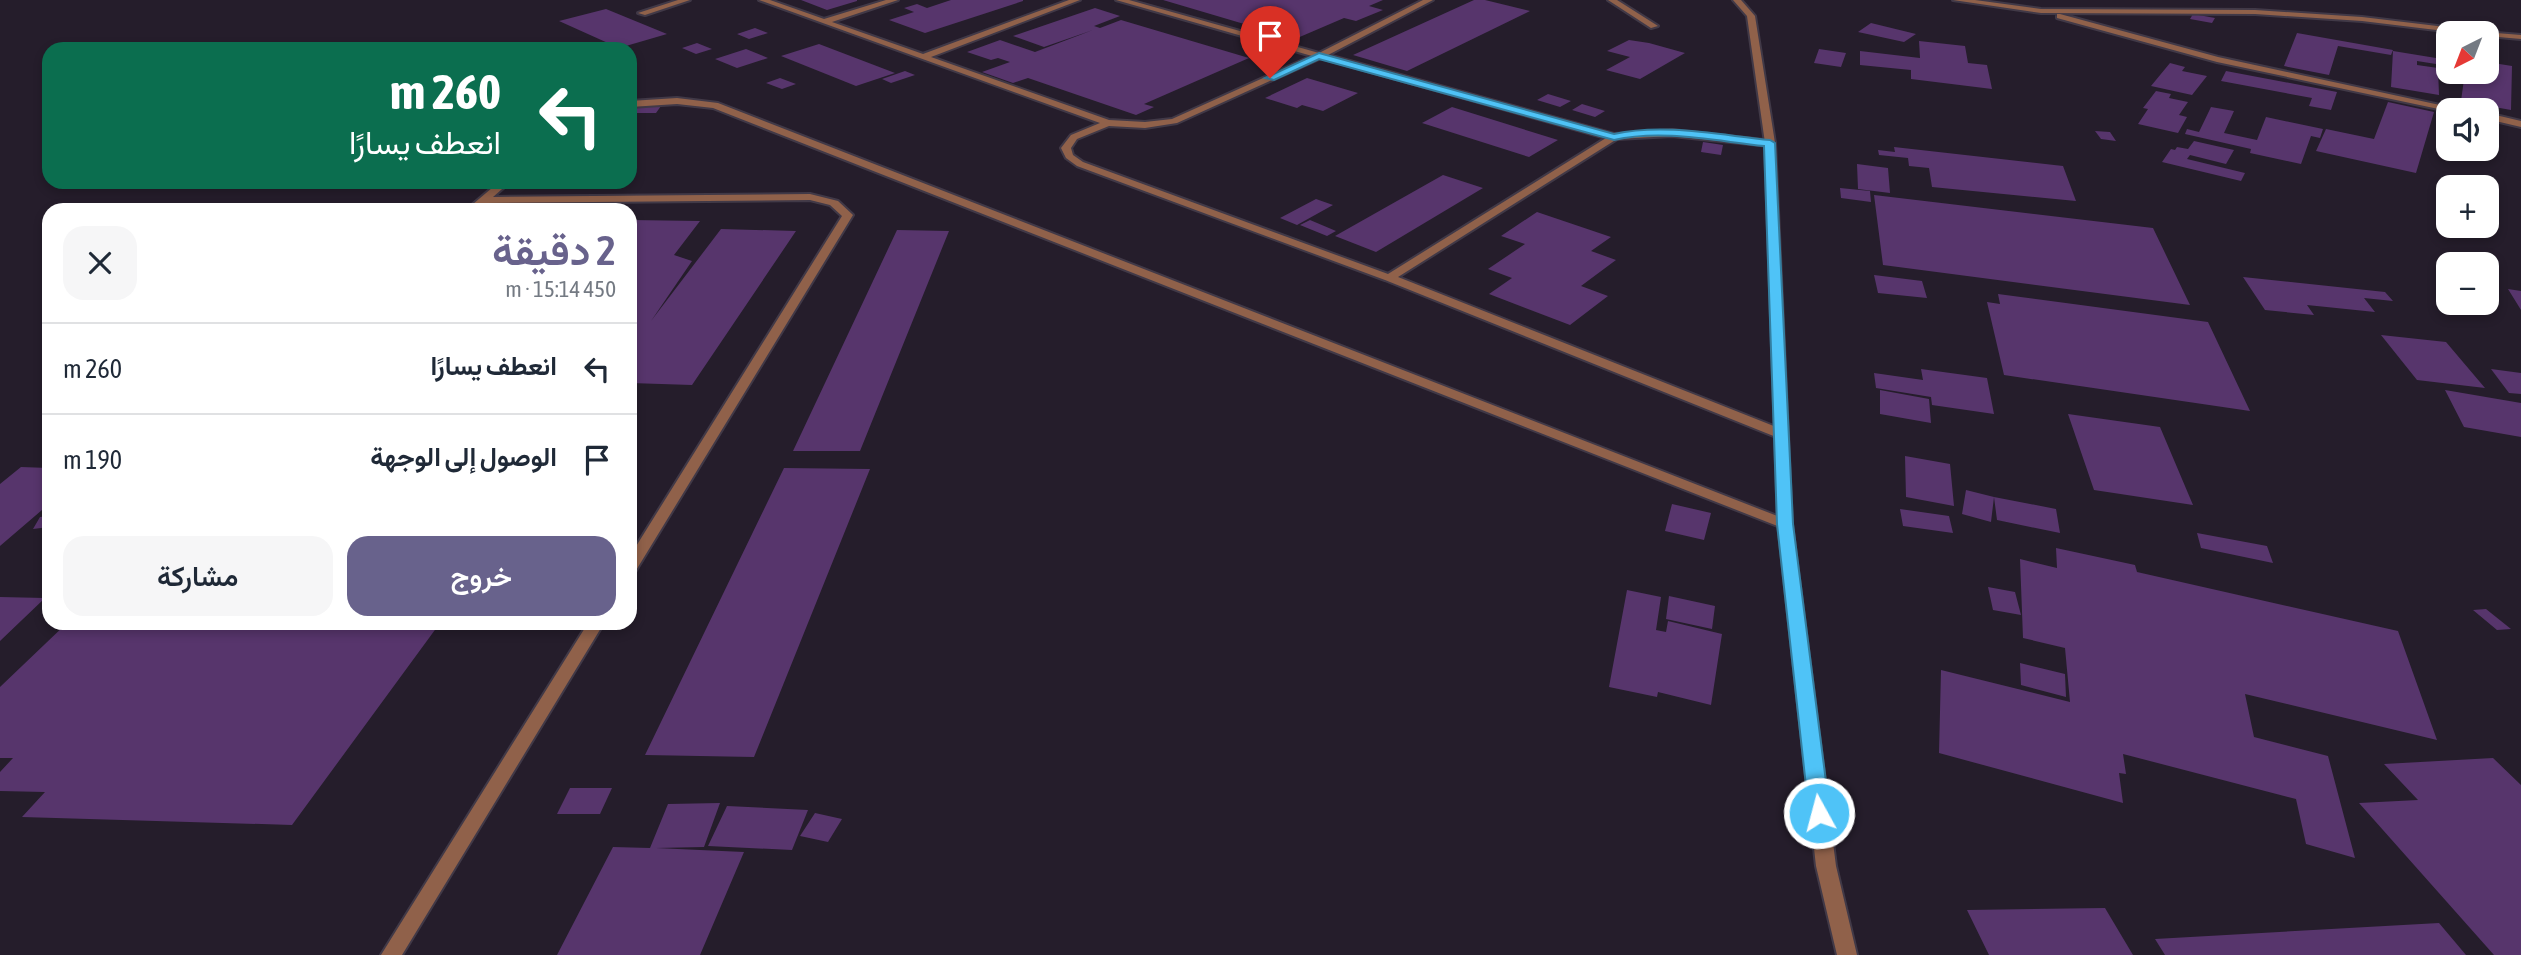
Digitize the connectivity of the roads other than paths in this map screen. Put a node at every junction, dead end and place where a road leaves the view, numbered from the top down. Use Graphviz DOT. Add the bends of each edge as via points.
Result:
graph roads {
  1 [pos="686,0"];
  2 [pos="762,0"];
  3 [pos="894,0"];
  4 [pos="1076,0"];
  5 [pos="1120,0"];
  6 [pos="1429,0"];
  7 [pos="1612,0"];
  8 [pos="1737,0"];
  9 [pos="1956,0"];
  10 [pos="2041,11"];
  11 [pos="642,13"];
  12 [pos="824,22"];
  13 [pos="1654,26"];
  14 [pos="2436,28"];
  15 [pos="2499,35"];
  16 [pos="2521,37"];
  17 [pos="1319,56"];
  18 [pos="923,57"];
  19 [pos="637,104"];
  20 [pos="2436,105"];
  21 [pos="2499,119"];
  22 [pos="1108,123"];
  23 [pos="2520,125"];
  24 [pos="1614,137"];
  25 [pos="1770,143"];
  26 [pos="497,189"];
  27 [pos="482,201"];
  28 [pos="480,203"];
  29 [pos="1389,278"];
  30 [pos="1781,434"];
  31 [pos="1785,524"];
  32 [pos="637,557"];
  33 [pos="592,630"];
  34 [pos="391,955"];
  35 [pos="1847,955"];
  1 -- 11 [label="street"];
  2 -- 12 [label="street"];
  3 -- 12 [label="street"];
  4 -- 18 [label="street"];
  5 -- 17 [label="street"];
  6 -- 17 [label="street"];
  7 -- 13 [label="street"];
  8 -- 25 [label="street" via="1751,16"];
  9 -- 10 [label="street"];
  10 -- 14 [label="street" via="2255,12"];
  10 -- 20 [label="street" via="2217,59"];
  12 -- 18 [label="street"];
  15 -- 16 [label="street"];
  17 -- 22 [label="street" via="1174,121"];
  17 -- 24 [label="street"];
  18 -- 22 [label="street"];
  19 -- 31 [label="street" via="715,105"];
  21 -- 23 [label="street"];
  22 -- 29 [label="street" via="1074,137 1066,148 1069,156 1092,169"];
  24 -- 25 [label="street" via="1662,133"];
  24 -- 29 [label="street"];
  25 -- 30 [label="street"];
  26 -- 27 [label="street"];
  27 -- 28 [label="street"];
  27 -- 32 [label="street" via="810,197 834,203 848,215"];
  29 -- 30 [label="street"];
  30 -- 31 [label="street"];
  31 -- 35 [label="street" via="1826,866"];
  33 -- 34 [label="street"];
}
